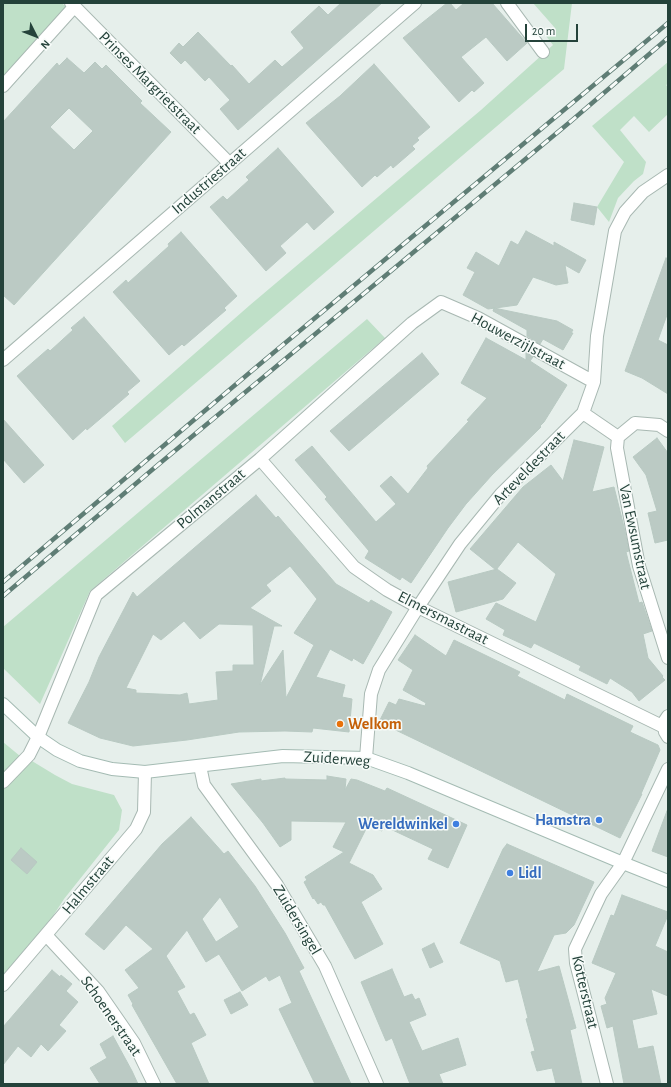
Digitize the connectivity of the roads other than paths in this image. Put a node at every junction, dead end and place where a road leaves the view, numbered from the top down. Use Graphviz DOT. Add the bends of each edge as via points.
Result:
graph roads {
  1 [pos="415,3"];
  2 [pos="507,3"];
  3 [pos="72,5"];
  4 [pos="543,52"];
  5 [pos="3,86"];
  6 [pos="230,164"];
  7 [pos="668,175"];
  8 [pos="441,302"];
  9 [pos="3,360"];
  10 [pos="594,382"];
  11 [pos="583,413"];
  12 [pos="668,431"];
  13 [pos="618,437"];
  14 [pos="260,459"];
  15 [pos="418,607"];
  16 [pos="668,658"];
  17 [pos="3,704"];
  18 [pos="667,727"];
  19 [pos="38,737"];
  20 [pos="366,758"];
  21 [pos="200,766"];
  22 [pos="668,769"];
  23 [pos="145,772"];
  24 [pos="3,782"];
  25 [pos="623,864"];
  26 [pos="668,880"];
  27 [pos="46,935"];
  28 [pos="3,985"];
  29 [pos="154,1084"];
  30 [pos="378,1084"];
  31 [pos="607,1084"];
  1 -- 6 [label="street, Industriestraat"];
  2 -- 4 [label="street"];
  3 -- 5 [label="street"];
  3 -- 6 [label="street, Prinses Margrietstraat"];
  6 -- 9 [label="street, Industriestraat"];
  7 -- 10 [label="street, Arteveldestraat" via="643,192 625,212 615,231 597,336"];
  8 -- 10 [label="street, Houwerzijlstraat" via="478,318"];
  8 -- 14 [label="street, Polmanstraat" via="412,323"];
  10 -- 11 [label="street, Arteveldestraat"];
  11 -- 13 [label="street"];
  11 -- 15 [label="street, Arteveldestraat" via="501,494 460,544"];
  12 -- 13 [label="street" via="659,425 635,423"];
  13 -- 16 [label="street, Van Ewsumstraat" via="617,448 639,566"];
  14 -- 15 [label="street, Elmersmastraat" via="354,567 387,590"];
  14 -- 19 [label="street, Polmanstraat" via="96,595"];
  15 -- 18 [label="street, Elmersmastraat"];
  15 -- 20 [label="street, Arteveldestraat" via="379,670 371,694"];
  17 -- 19 [label="street, Zuiderweg"];
  19 -- 23 [label="street, Zuiderweg" via="80,761 112,769"];
  19 -- 24 [label="street" via="29,755"];
  20 -- 21 [label="street, Zuiderweg" via="283,756"];
  20 -- 25 [label="street, Zuiderweg" via="478,801"];
  21 -- 23 [label="street, Zuiderweg"];
  21 -- 30 [label="street, Zuidersingel" via="204,785 277,885 325,966"];
  22 -- 25 [label="street, Kotterstraat"];
  23 -- 27 [label="street, Halmstraat" via="144,812 136,829"];
  25 -- 26 [label="street, Zuiderweg"];
  25 -- 31 [label="street, Kotterstraat" via="601,894 575,949 576,962"];
  27 -- 28 [label="street, Halmstraat"];
  27 -- 29 [label="street, Schoenerstraat" via="98,991 134,1043"];
}
